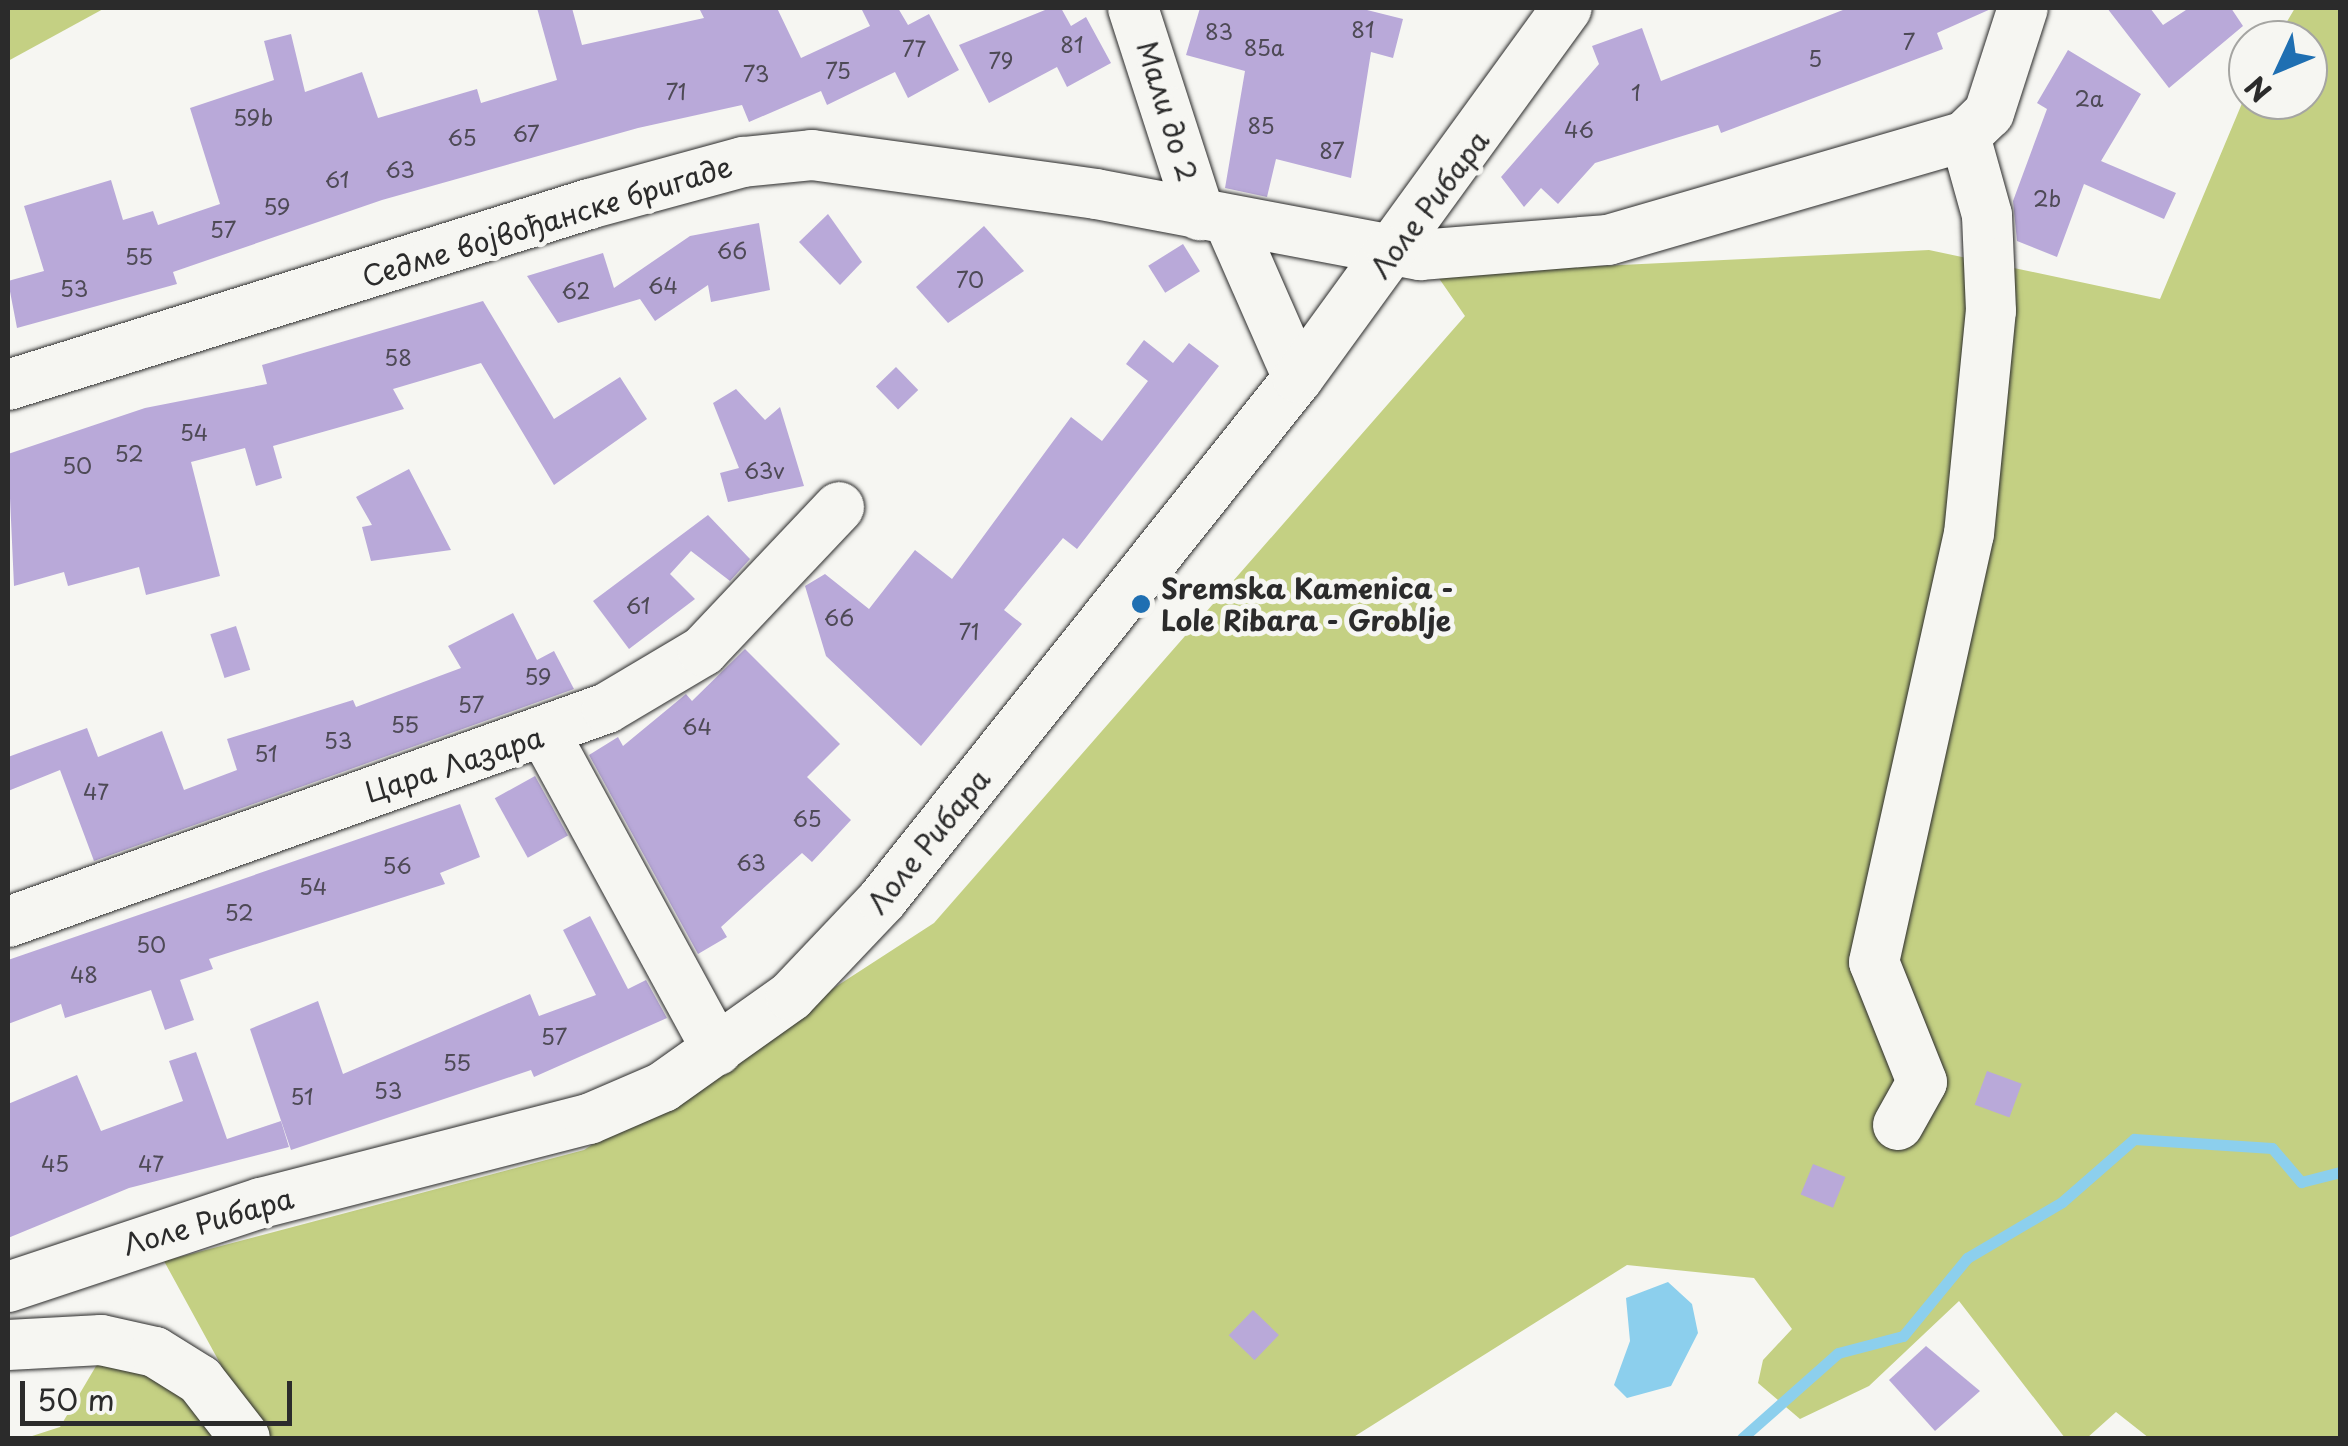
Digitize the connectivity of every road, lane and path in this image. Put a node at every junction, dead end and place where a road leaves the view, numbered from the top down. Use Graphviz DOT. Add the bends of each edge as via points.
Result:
graph roads {
  1 [pos="1132,8"];
  2 [pos="1567,8"];
  3 [pos="2023,8"];
  4 [pos="1965,136"];
  5 [pos="1215,218"];
  6 [pos="1393,251"];
  7 [pos="1298,378"];
  8 [pos="8,384"];
  9 [pos="839,507"];
  10 [pos="546,736"];
  11 [pos="8,922"];
  12 [pos="717,1050"];
  13 [pos="1898,1125"];
  14 [pos="8,1287"];
  15 [pos="8,1345"];
  16 [pos="245,1438"];
  1 -- 5 [label="street, Мали до 2"];
  2 -- 6 [label="street, Лоле Рибара"];
  3 -- 4 [label="street" via="1990,113"];
  4 -- 6 [label="street, Седме војвођанске бригаде" via="1608,240 1487,256"];
  4 -- 13 [label="street" via="1987,215 1990,311 1968,534 1874,962 1922,1082"];
  5 -- 6 [label="street, Седме војвођанске бригаде"];
  5 -- 7 [label="street, Мали до 2"];
  5 -- 8 [label="street, Седме војвођанске бригаде" via="886,162 812,155 742,162"];
  6 -- 7 [label="street, Лоле Рибара"];
  7 -- 12 [label="street, Лоле Рибара" via="882,900 790,996"];
  9 -- 10 [label="street, Цара Лазара" via="703,651"];
  10 -- 11 [label="street, Цара Лазара" via="324,805"];
  10 -- 12 [label="street"];
  12 -- 14 [label="street, Лоле Рибара" via="663,1087 555,1131 262,1202"];
  15 -- 16 [label="street" via="101,1340 154,1352 200,1380"];
}
